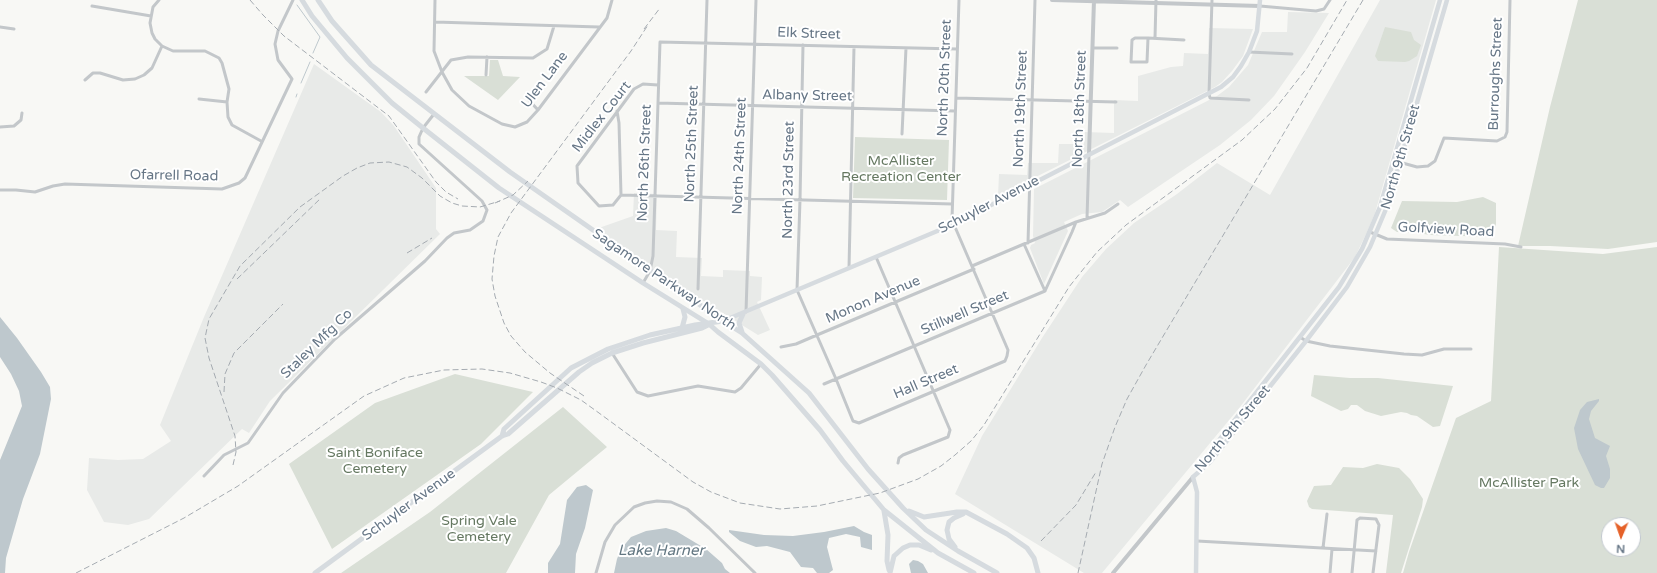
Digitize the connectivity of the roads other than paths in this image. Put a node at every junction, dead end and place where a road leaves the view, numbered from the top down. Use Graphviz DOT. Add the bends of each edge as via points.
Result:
graph roads {
  1 [pos="159,0"];
  2 [pos="293,0"];
  3 [pos="302,0"];
  4 [pos="318,0"];
  5 [pos="435,0"];
  6 [pos="612,0"];
  7 [pos="707,0"];
  8 [pos="756,0"];
  9 [pos="959,0"];
  10 [pos="1035,0"];
  11 [pos="1052,0"];
  12 [pos="1094,0"];
  13 [pos="1260,0"];
  14 [pos="1330,0"];
  15 [pos="1440,0"];
  16 [pos="1447,0"];
  17 [pos="1510,0"];
  18 [pos="1156,2"];
  19 [pos="1211,2"];
  20 [pos="92,6"];
  21 [pos="1260,6"];
  22 [pos="151,16"];
  23 [pos="435,22"];
  24 [pos="554,26"];
  25 [pos="0,27"];
  26 [pos="599,27"];
  27 [pos="14,29"];
  28 [pos="1148,38"];
  29 [pos="1156,38"];
  30 [pos="1184,40"];
  31 [pos="660,42"];
  32 [pos="706,43"];
  33 [pos="754,44"];
  34 [pos="803,45"];
  35 [pos="162,46"];
  36 [pos="854,47"];
  37 [pos="906,48"];
  38 [pos="1093,48"];
  39 [pos="1117,48"];
  40 [pos="957,50"];
  41 [pos="1249,52"];
  42 [pos="1292,54"];
  43 [pos="487,56"];
  44 [pos="442,72"];
  45 [pos="486,75"];
  46 [pos="85,80"];
  47 [pos="658,85"];
  48 [pos="426,92"];
  49 [pos="1209,94"];
  50 [pos="527,98"];
  51 [pos="956,98"];
  52 [pos="199,99"];
  53 [pos="1032,100"];
  54 [pos="1250,100"];
  55 [pos="227,102"];
  56 [pos="1091,102"];
  57 [pos="1116,102"];
  58 [pos="658,104"];
  59 [pos="704,104"];
  60 [pos="752,106"];
  61 [pos="801,107"];
  62 [pos="853,108"];
  63 [pos="538,110"];
  64 [pos="904,110"];
  65 [pos="617,111"];
  66 [pos="955,111"];
  67 [pos="22,113"];
  68 [pos="434,114"];
  69 [pos="0,127"];
  70 [pos="423,128"];
  71 [pos="902,134"];
  72 [pos="261,141"];
  73 [pos="1089,154"];
  74 [pos="1394,160"];
  75 [pos="1400,162"];
  76 [pos="1029,185"];
  77 [pos="0,190"];
  78 [pos="620,195"];
  79 [pos="654,196"];
  80 [pos="702,197"];
  81 [pos="750,198"];
  82 [pos="800,200"];
  83 [pos="850,201"];
  84 [pos="952,204"];
  85 [pos="1118,204"];
  86 [pos="1087,218"];
  87 [pos="1076,222"];
  88 [pos="954,224"];
  89 [pos="1370,232"];
  90 [pos="1377,235"];
  91 [pos="1026,243"];
  92 [pos="1521,247"];
  93 [pos="876,257"];
  94 [pos="973,267"];
  95 [pos="849,268"];
  96 [pos="650,271"];
  97 [pos="643,283"];
  98 [pos="698,289"];
  99 [pos="797,290"];
  100 [pos="1045,291"];
  101 [pos="896,303"];
  102 [pos="683,308"];
  103 [pos="745,313"];
  104 [pos="992,313"];
  105 [pos="723,321"];
  106 [pos="709,324"];
  107 [pos="682,328"];
  108 [pos="742,333"];
  109 [pos="817,335"];
  110 [pos="1300,337"];
  111 [pos="1306,341"];
  112 [pos="914,346"];
  113 [pos="780,347"];
  114 [pos="1471,349"];
  115 [pos="612,353"];
  116 [pos="1005,361"];
  117 [pos="761,364"];
  118 [pos="836,379"];
  119 [pos="824,384"];
  120 [pos="933,391"];
  121 [pos="502,436"];
  122 [pos="898,463"];
  123 [pos="204,476"];
  124 [pos="1193,477"];
  125 [pos="902,508"];
  126 [pos="884,510"];
  127 [pos="966,512"];
  128 [pos="1326,514"];
  129 [pos="1197,541"];
  130 [pos="1323,548"];
  131 [pos="1332,549"];
  132 [pos="1354,549"];
  133 [pos="958,551"];
  134 [pos="1376,551"];
  135 [pos="938,553"];
  136 [pos="315,573"];
  137 [pos="596,573"];
  138 [pos="756,573"];
  139 [pos="890,573"];
  140 [pos="974,573"];
  141 [pos="997,573"];
  142 [pos="1038,573"];
  143 [pos="1113,573"];
  144 [pos="1196,573"];
  145 [pos="1330,573"];
  146 [pos="1352,573"];
  147 [pos="1373,573"];
  1 -- 22 [label="street" via="153,7"];
  2 -- 72 [label="street, Ofarrell Road" via="281,24 275,44 278,60 292,79"];
  3 -- 70 [label="main road, Sagamore Parkway North" via="347,58 392,103"];
  4 -- 68 [label="main road, Sagamore Parkway North" via="332,21 371,65"];
  5 -- 23 [label="street, Ulen Lane"];
  6 -- 26 [label="street, Ulen Lane" via="607,18"];
  7 -- 32 [label="street, North 25th Street"];
  8 -- 33 [label="street, North 24th Street"];
  9 -- 40 [label="street, North 20th Street"];
  10 -- 53 [label="street, North 19th Street"];
  11 -- 12 [label="street"];
  12 -- 18 [label="street"];
  12 -- 38 [label="street, North 18th Street"];
  13 -- 21 [label="main road, Schuyler Avenue"];
  14 -- 21 [label="street" via="1324,9 1316,11"];
  15 -- 74 [label="main road, North 9th Street"];
  16 -- 75 [label="main road, North 9th Street"];
  17 -- 75 [label="street, Burroughs Street" via="1505,137 1497,141 1444,138 1435,161 1428,166 1417,167"];
  18 -- 19 [label="street"];
  18 -- 29 [label="street"];
  19 -- 21 [label="street"];
  19 -- 49 [label="street"];
  20 -- 22 [label="street"];
  21 -- 41 [label="main road, Schuyler Avenue" via="1257,30"];
  22 -- 35 [label="street" via="152,33"];
  23 -- 24 [label="street"];
  23 -- 44 [label="street, Ulen Lane" via="434,50"];
  24 -- 26 [label="street"];
  24 -- 43 [label="street" via="547,49 533,58"];
  25 -- 27 [label="street"];
  26 -- 63 [label="street, Ulen Lane"];
  28 -- 28 [label="street" via="1132,40 1131,62 1147,62"];
  28 -- 29 [label="street"];
  29 -- 30 [label="street"];
  31 -- 32 [label="street, Elk Street"];
  31 -- 47 [label="street, North 26th Street"];
  32 -- 33 [label="street, Elk Street"];
  32 -- 59 [label="street, North 25th Street"];
  33 -- 34 [label="street, Elk Street"];
  33 -- 60 [label="street, North 24th Street"];
  34 -- 36 [label="street, Elk Street"];
  34 -- 61 [label="street, North 23rd Street"];
  35 -- 46 [label="street" via="152,68 135,79 123,80 93,73"];
  35 -- 55 [label="street" via="173,51 206,51 218,58 222,63 229,89"];
  36 -- 37 [label="street, Elk Street"];
  36 -- 62 [label="street"];
  37 -- 40 [label="street, Elk Street"];
  37 -- 64 [label="street"];
  38 -- 39 [label="street"];
  38 -- 56 [label="street, North 18th Street"];
  40 -- 51 [label="street, North 20th Street"];
  41 -- 42 [label="street"];
  41 -- 49 [label="main road, Schuyler Avenue" via="1233,77"];
  43 -- 44 [label="street" via="451,60"];
  43 -- 45 [label="street"];
  44 -- 48 [label="street"];
  44 -- 63 [label="street, Ulen Lane" via="452,90 469,106 502,124 515,128 527,122"];
  47 -- 58 [label="street, North 26th Street"];
  47 -- 65 [label="street, Midlex Court" via="637,86"];
  49 -- 54 [label="street" via="1210,98"];
  49 -- 73 [label="main road, Schuyler Avenue"];
  50 -- 63 [label="street"];
  51 -- 53 [label="street"];
  51 -- 66 [label="street, North 20th Street"];
  52 -- 55 [label="street"];
  53 -- 56 [label="street"];
  53 -- 76 [label="street, North 19th Street"];
  55 -- 72 [label="street" via="228,117 232,125"];
  56 -- 57 [label="street"];
  56 -- 73 [label="street, North 18th Street"];
  58 -- 59 [label="street, Albany Street"];
  58 -- 79 [label="street, North 26th Street"];
  59 -- 60 [label="street, Albany Street"];
  59 -- 80 [label="street, North 25th Street"];
  60 -- 61 [label="street, Albany Street"];
  60 -- 81 [label="street, North 24th Street"];
  61 -- 62 [label="street, Albany Street"];
  61 -- 82 [label="street, North 23rd Street"];
  62 -- 64 [label="street, Albany Street"];
  62 -- 83 [label="street"];
  64 -- 66 [label="street, Albany Street"];
  64 -- 71 [label="street"];
  65 -- 78 [label="street"];
  65 -- 78 [label="street, Midlex Court" via="577,166 578,183 599,206 613,205"];
  66 -- 84 [label="street, North 20th Street"];
  67 -- 69 [label="street" via="21,120 14,126"];
  68 -- 70 [label="street"];
  68 -- 96 [label="main road, Sagamore Parkway North" via="510,172"];
  70 -- 97 [label="main road, Sagamore Parkway North" via="499,188"];
  70 -- 123 [label="street, Staley Mfg Co" via="419,144 482,201 487,210 483,221 470,230 454,233 447,238 425,261 335,339 283,393 248,443 224,455"];
  72 -- 77 [label="street, Ofarrell Road" via="245,178 233,186 222,189 65,184 34,192"];
  73 -- 76 [label="main road, Schuyler Avenue"];
  73 -- 86 [label="street, North 18th Street"];
  74 -- 75 [label="street, Burroughs Street"];
  74 -- 89 [label="main road, North 9th Street"];
  75 -- 90 [label="main road, North 9th Street"];
  76 -- 88 [label="main road, Schuyler Avenue"];
  76 -- 91 [label="street, North 19th Street"];
  78 -- 79 [label="street"];
  79 -- 80 [label="street"];
  79 -- 96 [label="street, North 26th Street" via="654,247"];
  80 -- 81 [label="street"];
  80 -- 98 [label="street, North 25th Street"];
  81 -- 82 [label="street"];
  81 -- 103 [label="street, North 24th Street"];
  82 -- 83 [label="street"];
  82 -- 99 [label="street, North 23rd Street"];
  83 -- 84 [label="street"];
  83 -- 95 [label="street"];
  84 -- 88 [label="street, North 20th Street"];
  85 -- 86 [label="street, Monon Avenue" via="1105,214"];
  86 -- 87 [label="street, Monon Avenue"];
  87 -- 91 [label="street, Monon Avenue"];
  87 -- 100 [label="street"];
  88 -- 93 [label="main road, Schuyler Avenue"];
  88 -- 94 [label="street, North 20th Street"];
  89 -- 90 [label="street, Golfview Road"];
  89 -- 110 [label="main road, North 9th Street" via="1345,278"];
  90 -- 92 [label="street, Golfview Road" via="1387,239 1505,244"];
  90 -- 111 [label="main road, North 9th Street" via="1347,287"];
  91 -- 94 [label="street, Monon Avenue"];
  91 -- 100 [label="street, North 19th Street"];
  93 -- 95 [label="main road, Schuyler Avenue"];
  93 -- 101 [label="street"];
  94 -- 101 [label="street, Monon Avenue"];
  94 -- 104 [label="street, North 20th Street"];
  95 -- 99 [label="main road, Schuyler Avenue"];
  96 -- 97 [label="street, North 26th Street"];
  96 -- 105 [label="main road, Sagamore Parkway North"];
  97 -- 102 [label="main road, Sagamore Parkway North"];
  99 -- 103 [label="main road, Schuyler Avenue"];
  99 -- 109 [label="street"];
  100 -- 104 [label="street, Stillwell Street"];
  101 -- 109 [label="street, Monon Avenue"];
  101 -- 112 [label="street"];
  102 -- 106 [label="main road, Sagamore Parkway North"];
  102 -- 107 [label="main road"];
  103 -- 105 [label="main road, Schuyler Avenue"];
  103 -- 108 [label="main road" via="739,323"];
  104 -- 112 [label="street, Stillwell Street"];
  104 -- 116 [label="street, North 20th Street" via="1008,350"];
  105 -- 106 [label="main road, Schuyler Avenue"];
  105 -- 108 [label="main road, Sagamore Parkway North"];
  106 -- 107 [label="main road, Schuyler Avenue"];
  106 -- 115 [label="main road, Schuyler Avenue"];
  106 -- 117 [label="main road, Sagamore Parkway North"];
  107 -- 121 [label="main road, Schuyler Avenue" via="650,335 608,349 572,368 504,430"];
  108 -- 125 [label="main road, Sagamore Parkway North" via="809,393"];
  109 -- 113 [label="street, Monon Avenue" via="796,344"];
  109 -- 118 [label="street"];
  110 -- 111 [label="street"];
  110 -- 124 [label="main road, North 9th Street"];
  111 -- 114 [label="street" via="1354,349 1422,355 1444,349"];
  111 -- 124 [label="main road, North 9th Street" via="1210,462"];
  112 -- 118 [label="street, Stillwell Street"];
  112 -- 120 [label="street"];
  115 -- 117 [label="street" via="637,392 648,396 698,386 734,392 741,388"];
  115 -- 121 [label="main road, Schuyler Avenue" via="579,372 508,434"];
  116 -- 120 [label="street, Hall Street"];
  117 -- 126 [label="main road, Sagamore Parkway North" via="820,430"];
  118 -- 119 [label="street, Stillwell Street"];
  118 -- 120 [label="street, Hall Street" via="856,423"];
  120 -- 122 [label="street" via="950,434 902,455"];
  121 -- 136 [label="main road, Schuyler Avenue"];
  124 -- 129 [label="main road" via="1197,492"];
  124 -- 143 [label="street"];
  125 -- 127 [label="main road" via="924,518"];
  125 -- 133 [label="main road, Sagamore Parkway North" via="926,530"];
  126 -- 135 [label="main road, Sagamore Parkway North"];
  126 -- 139 [label="main road"];
  127 -- 133 [label="main road" via="948,522 949,539"];
  127 -- 142 [label="main road" via="1027,548 1034,558"];
  128 -- 130 [label="street"];
  129 -- 130 [label="street"];
  129 -- 144 [label="main road"];
  130 -- 131 [label="street"];
  131 -- 132 [label="street"];
  131 -- 145 [label="street"];
  132 -- 134 [label="street"];
  132 -- 134 [label="street" via="1357,520 1376,519 1379,525"];
  132 -- 146 [label="street"];
  133 -- 141 [label="main road, Sagamore Parkway North"];
  134 -- 147 [label="street"];
  135 -- 139 [label="main road" via="919,545 910,545 894,556"];
  135 -- 140 [label="main road, Sagamore Parkway North"];
  137 -- 138 [label="street" via="605,542 615,525 634,507 645,502 657,501 671,502 687,509"];
}
